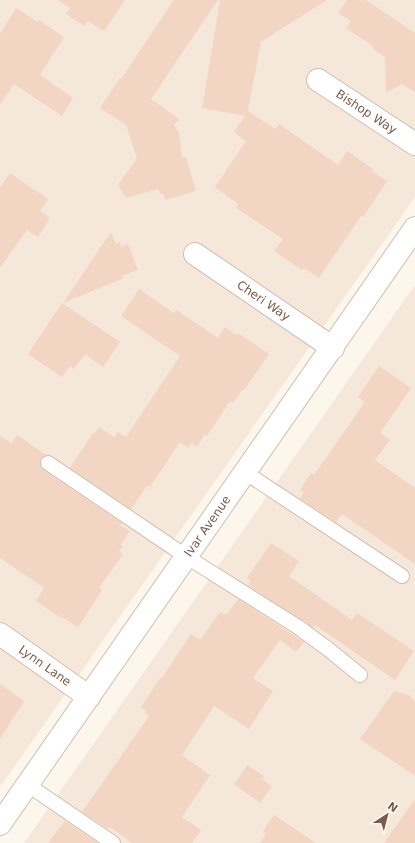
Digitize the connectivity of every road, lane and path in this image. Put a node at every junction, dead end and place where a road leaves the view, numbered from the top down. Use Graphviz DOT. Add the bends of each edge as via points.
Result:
graph roads {
  1 [pos="318,80"];
  2 [pos="415,144"];
  3 [pos="415,228"];
  4 [pos="195,254"];
  5 [pos="333,348"];
  6 [pos="48,464"];
  7 [pos="246,473"];
  8 [pos="187,557"];
  9 [pos="402,576"];
  10 [pos="0,634"];
  11 [pos="360,674"];
  12 [pos="89,697"];
  13 [pos="28,785"];
  14 [pos="0,824"];
  15 [pos="113,843"];
  1 -- 2 [label="street, Bishop Way"];
  3 -- 5 [label="street, Ivar Avenue"];
  4 -- 5 [label="street, Cheri Way"];
  5 -- 7 [label="street, Ivar Avenue"];
  6 -- 8 [label="lane"];
  7 -- 8 [label="street, Ivar Avenue"];
  7 -- 9 [label="lane"];
  8 -- 11 [label="lane" via="298,627"];
  8 -- 12 [label="street, Ivar Avenue"];
  10 -- 12 [label="street, Lynn Lane"];
  12 -- 13 [label="street, Ivar Avenue"];
  13 -- 14 [label="street, Ivar Avenue"];
  13 -- 15 [label="lane"];
}
